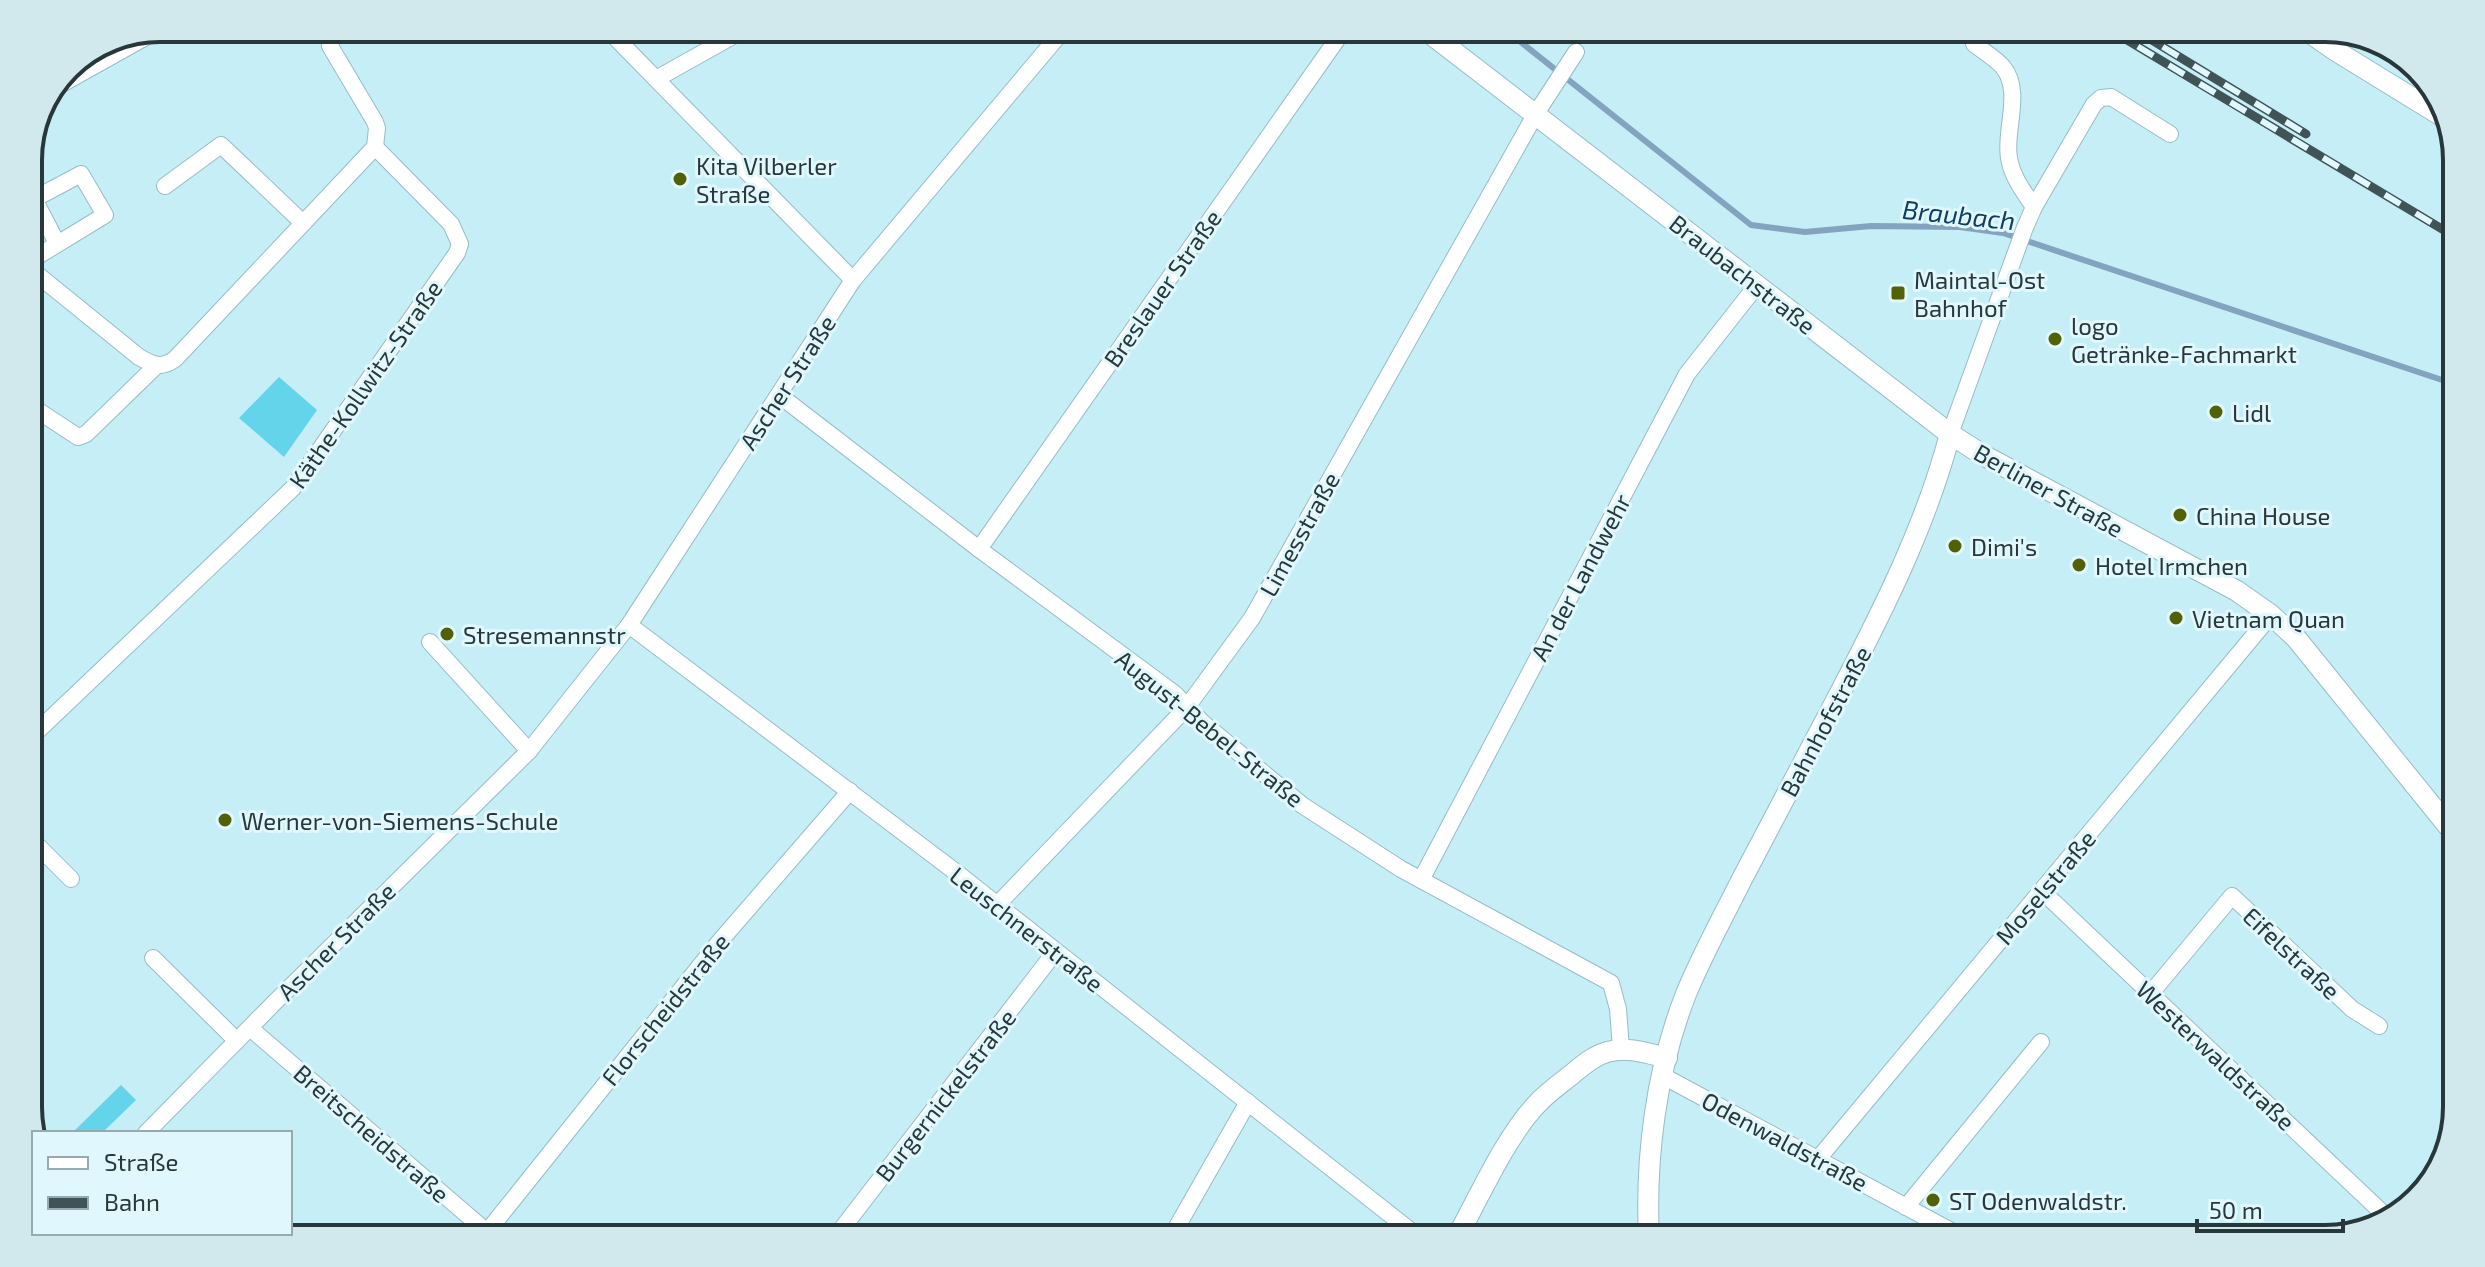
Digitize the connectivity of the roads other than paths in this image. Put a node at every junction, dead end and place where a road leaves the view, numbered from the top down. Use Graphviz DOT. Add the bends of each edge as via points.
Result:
graph roads {
  1 [pos="331,42"];
  2 [pos="620,42"];
  3 [pos="722,42"];
  4 [pos="1053,42"];
  5 [pos="1335,42"];
  6 [pos="1441,42"];
  7 [pos="2323,42"];
  8 [pos="1974,44"];
  9 [pos="1576,52"];
  10 [pos="656,79"];
  11 [pos="2432,110"];
  12 [pos="1535,115"];
  13 [pos="2170,134"];
  14 [pos="375,147"];
  15 [pos="165,186"];
  16 [pos="42,195"];
  17 [pos="2034,207"];
  18 [pos="42,214"];
  19 [pos="303,223"];
  20 [pos="57,243"];
  21 [pos="42,254"];
  22 [pos="42,276"];
  23 [pos="853,280"];
  24 [pos="1757,285"];
  25 [pos="157,365"];
  26 [pos="779,395"];
  27 [pos="42,413"];
  28 [pos="1950,434"];
  29 [pos="979,549"];
  30 [pos="2271,615"];
  31 [pos="629,625"];
  32 [pos="430,642"];
  33 [pos="1187,707"];
  34 [pos="42,727"];
  35 [pos="529,751"];
  36 [pos="850,791"];
  37 [pos="2443,820"];
  38 [pos="42,850"];
  39 [pos="71,879"];
  40 [pos="1421,880"];
  41 [pos="2042,891"];
  42 [pos="996,906"];
  43 [pos="1055,952"];
  44 [pos="153,958"];
  45 [pos="2151,993"];
  46 [pos="2379,1026"];
  47 [pos="250,1028"];
  48 [pos="237,1041"];
  49 [pos="2041,1042"];
  50 [pos="1621,1049"];
  51 [pos="1665,1067"];
  52 [pos="1248,1102"];
  53 [pos="148,1131"];
  54 [pos="1818,1159"];
  55 [pos="1906,1207"];
  56 [pos="2380,1211"];
  57 [pos="478,1225"];
  58 [pos="500,1225"];
  59 [pos="845,1225"];
  60 [pos="1178,1225"];
  61 [pos="1403,1225"];
  62 [pos="1464,1225"];
  63 [pos="1649,1225"];
  64 [pos="1940,1225"];
  1 -- 14 [label="street" via="375,122"];
  2 -- 10 [label="street"];
  3 -- 10 [label="street"];
  4 -- 23 [label="street, Ascher Straße"];
  5 -- 29 [label="street, Breslauer Straße"];
  6 -- 12 [label="street, Braubachstraße"];
  7 -- 11 [label="street"];
  8 -- 17 [label="street" via="2003,68 2009,80 2009,159"];
  9 -- 12 [label="street"];
  10 -- 23 [label="street"];
  12 -- 24 [label="street, Braubachstraße"];
  12 -- 33 [label="street, Limesstraße" via="1252,618"];
  13 -- 17 [label="street, Bahnhofstraße" via="2111,97 2101,98"];
  14 -- 19 [label="street"];
  14 -- 34 [label="street, Käthe-Kollwitz-Straße" via="451,224 460,244 457,253 293,488"];
  15 -- 19 [label="street" via="221,145"];
  16 -- 20 [label="street" via="81,174 105,215"];
  17 -- 28 [label="street, Bahnhofstraße"];
  18 -- 20 [label="street"];
  19 -- 25 [label="street" via="175,359"];
  20 -- 21 [label="street"];
  22 -- 25 [label="street" via="139,357"];
  23 -- 26 [label="street, Ascher Straße"];
  24 -- 28 [label="street, Braubachstraße"];
  24 -- 40 [label="street, An der Landwehr" via="1687,374"];
  25 -- 27 [label="street" via="86,434 78,437"];
  26 -- 29 [label="street, August-Bebel-Straße"];
  26 -- 31 [label="street, Ascher Straße"];
  28 -- 30 [label="street, Berliner Straße" via="2237,591"];
  28 -- 51 [label="street, Bahnhofstraße" via="1891,595 1699,964"];
  29 -- 33 [label="street, August-Bebel-Straße"];
  30 -- 37 [label="street, Berliner Straße" via="2296,638"];
  30 -- 41 [label="street, Moselstraße"];
  31 -- 35 [label="street, Ascher Straße"];
  31 -- 36 [label="street, Leuschnerstraße"];
  32 -- 35 [label="street"];
  33 -- 40 [label="street, August-Bebel-Straße" via="1302,805"];
  33 -- 42 [label="street, Limesstraße"];
  35 -- 47 [label="street, Ascher Straße"];
  36 -- 42 [label="street, Leuschnerstraße"];
  36 -- 58 [label="street, Florscheidstraße" via="720,941"];
  38 -- 39 [label="street"];
  40 -- 50 [label="street, August-Bebel-Straße" via="1611,983"];
  41 -- 45 [label="street, Westerwaldstraße"];
  41 -- 54 [label="street, Moselstraße"];
  42 -- 43 [label="street, Leuschnerstraße"];
  43 -- 52 [label="street, Leuschnerstraße"];
  43 -- 59 [label="street, Burgernickelstraße"];
  44 -- 48 [label="street"];
  45 -- 46 [label="street, Eifelstraße" via="2232,896 2352,1009"];
  45 -- 56 [label="street, Westerwaldstraße"];
  47 -- 48 [label="street, Ascher Straße"];
  47 -- 57 [label="street, Breitscheidstraße"];
  48 -- 53 [label="street, Ascher Straße"];
  49 -- 55 [label="street"];
  50 -- 51 [label="street"];
  50 -- 62 [label="street" via="1585,1064 1539,1102"];
  51 -- 54 [label="street, Odenwaldstraße"];
  51 -- 63 [label="street, Bahnhofstraße" via="1648,1173"];
  52 -- 60 [label="street"];
  52 -- 61 [label="street, Leuschnerstraße"];
  54 -- 55 [label="street, Odenwaldstraße"];
  55 -- 64 [label="street, Odenwaldstraße"];
}
